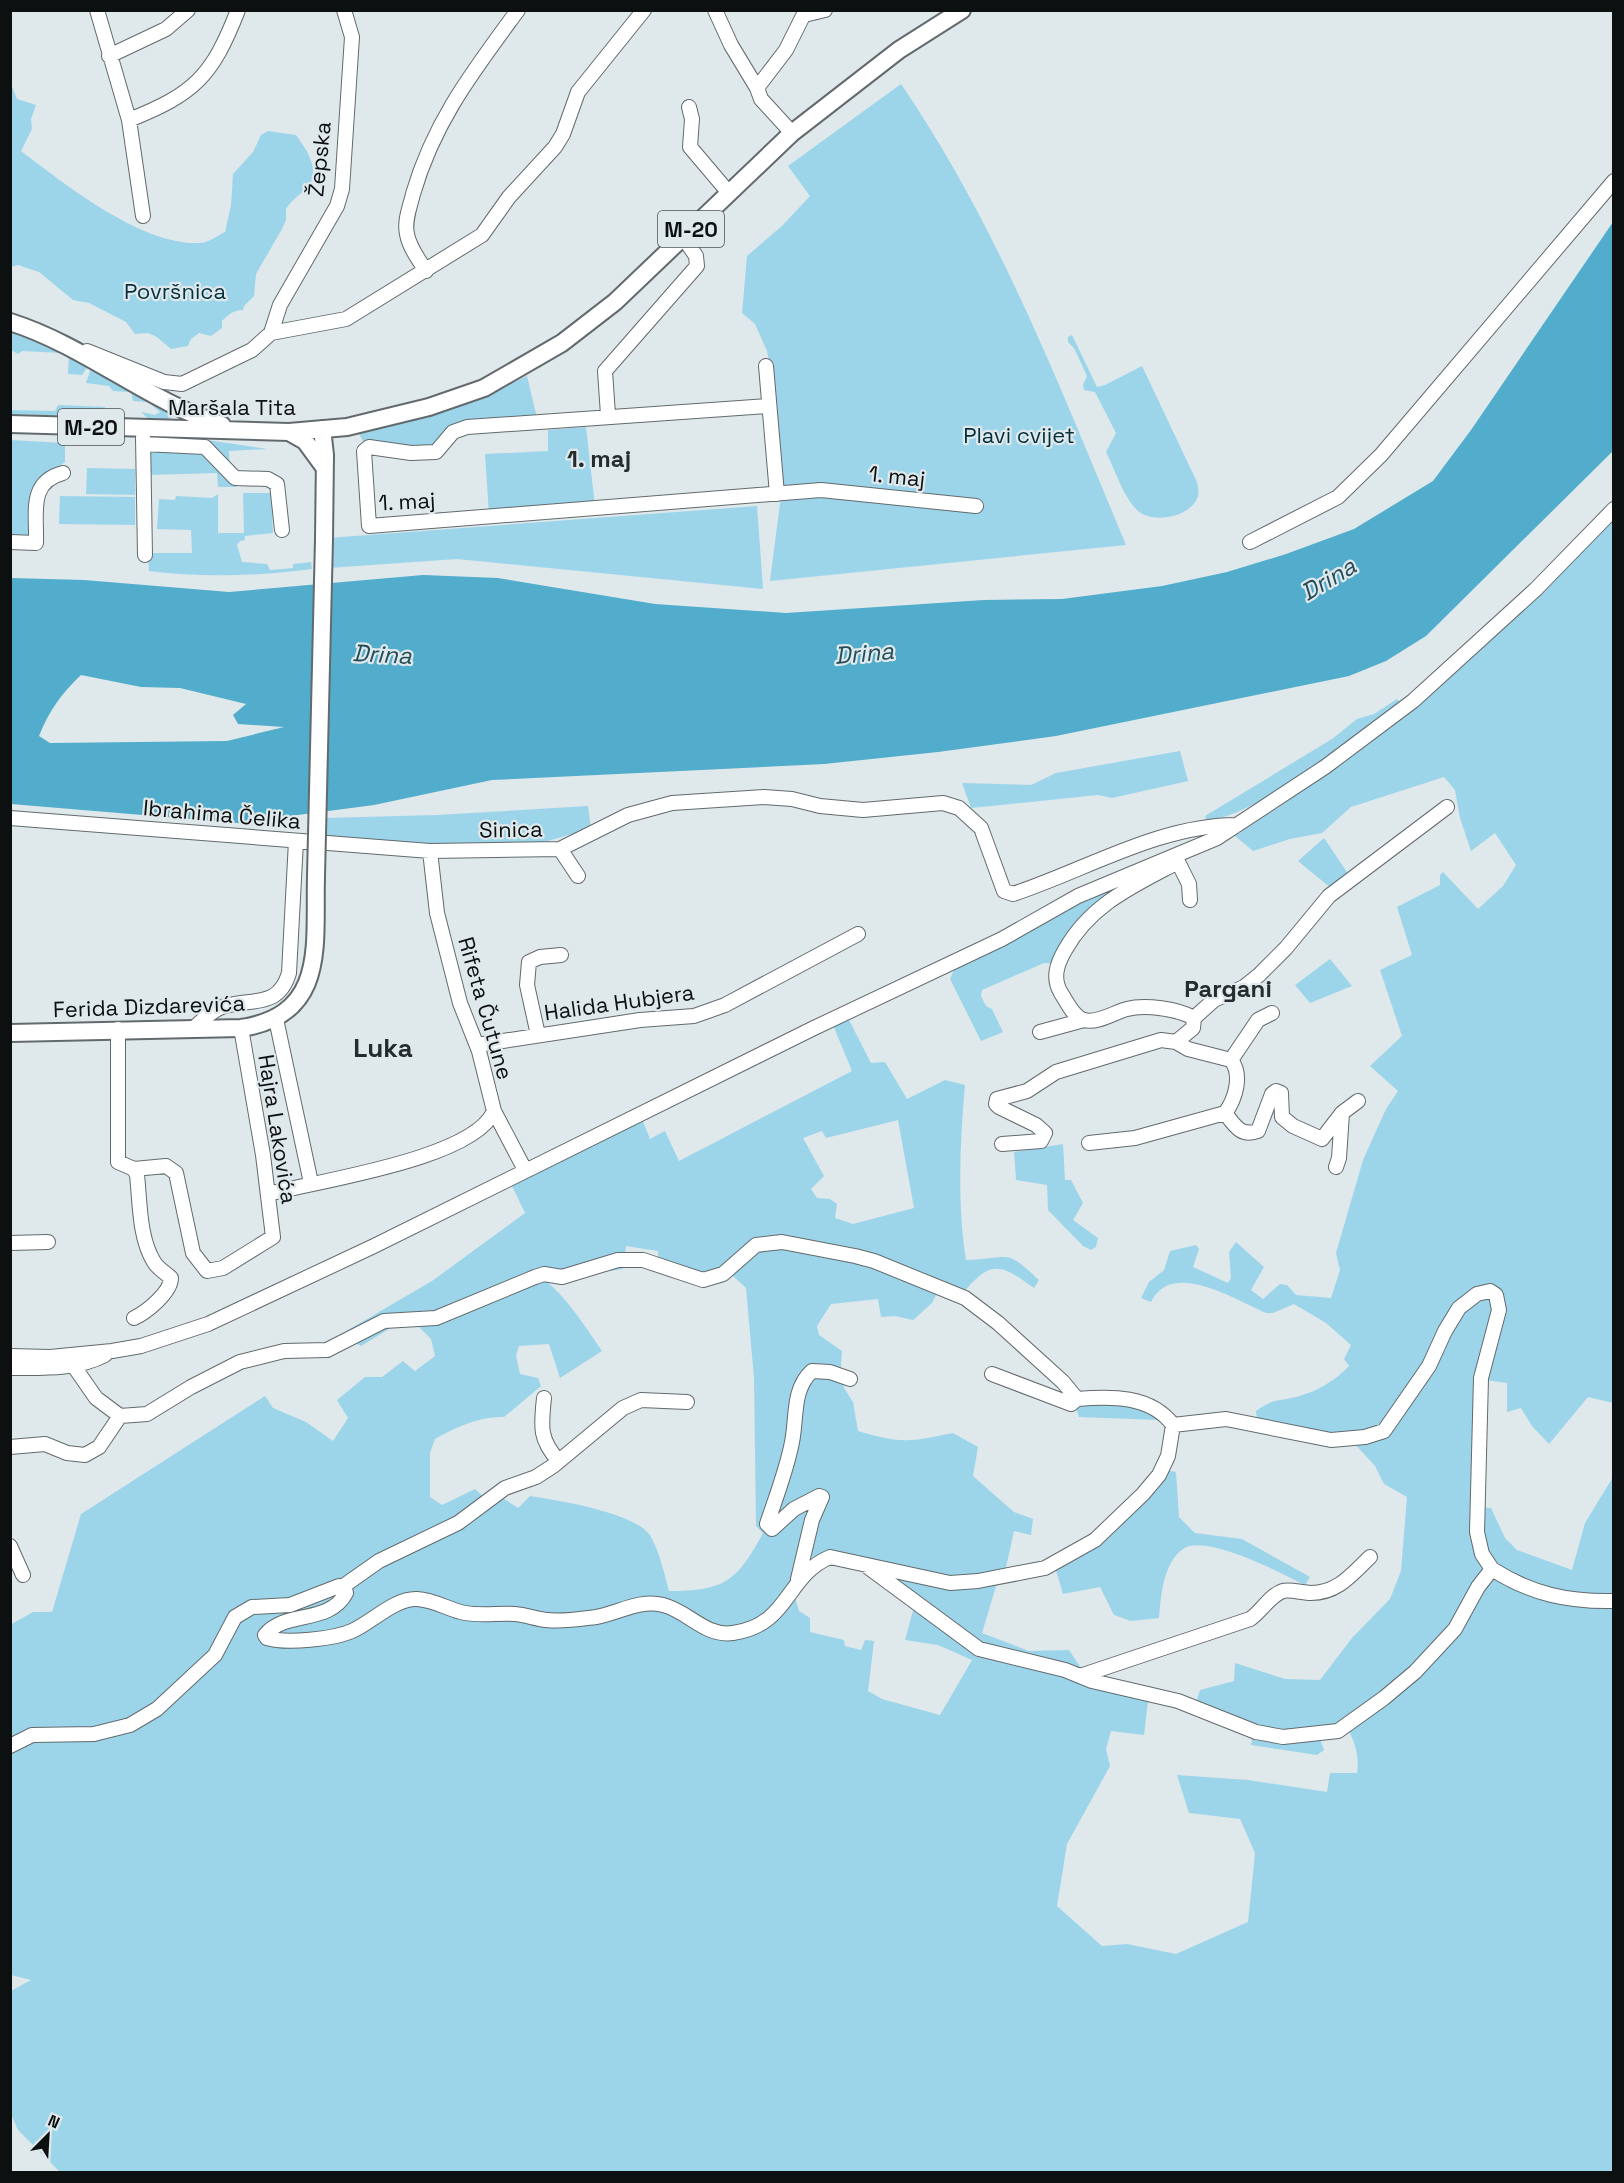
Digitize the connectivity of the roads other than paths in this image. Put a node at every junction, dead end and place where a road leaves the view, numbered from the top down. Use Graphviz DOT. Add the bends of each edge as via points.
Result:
graph roads {
  1 [pos="97,10"];
  2 [pos="188,10"];
  3 [pos="238,10"];
  4 [pos="344,10"];
  5 [pos="518,10"];
  6 [pos="644,10"];
  7 [pos="715,10"];
  8 [pos="825,10"];
  9 [pos="962,10"];
  10 [pos="805,13"];
  11 [pos="109,56"];
  12 [pos="757,88"];
  13 [pos="689,106"];
  14 [pos="129,120"];
  15 [pos="792,134"];
  16 [pos="1614,181"];
  17 [pos="729,193"];
  18 [pos="143,216"];
  19 [pos="683,237"];
  20 [pos="426,271"];
  21 [pos="10,322"];
  22 [pos="271,333"];
  23 [pos="76,350"];
  24 [pos="766,366"];
  25 [pos="165,401"];
  26 [pos="769,406"];
  27 [pos="608,415"];
  28 [pos="10,424"];
  29 [pos="347,427"];
  30 [pos="322,429"];
  31 [pos="171,430"];
  32 [pos="240,431"];
  33 [pos="289,432"];
  34 [pos="143,436"];
  35 [pos="325,461"];
  36 [pos="63,473"];
  37 [pos="777,494"];
  38 [pos="976,506"];
  39 [pos="1614,509"];
  40 [pos="282,530"];
  41 [pos="10,542"];
  42 [pos="1250,542"];
  43 [pos="145,555"];
  44 [pos="1447,807"];
  45 [pos="10,819"];
  46 [pos="1240,825"];
  47 [pos="296,841"];
  48 [pos="324,844"];
  49 [pos="560,849"];
  50 [pos="430,851"];
  51 [pos="1176,859"];
  52 [pos="295,870"];
  53 [pos="578,876"];
  54 [pos="1190,900"];
  55 [pos="858,934"];
  56 [pos="561,955"];
  57 [pos="1272,1013"];
  58 [pos="276,1018"];
  59 [pos="1194,1018"];
  60 [pos="1084,1020"];
  61 [pos="195,1027"];
  62 [pos="241,1028"];
  63 [pos="118,1029"];
  64 [pos="1040,1032"];
  65 [pos="10,1033"];
  66 [pos="538,1035"];
  67 [pos="1176,1042"];
  68 [pos="477,1045"];
  69 [pos="1231,1060"];
  70 [pos="1358,1101"];
  71 [pos="494,1112"];
  72 [pos="1225,1113"];
  73 [pos="1342,1113"];
  74 [pos="1322,1139"];
  75 [pos="1089,1143"];
  76 [pos="1002,1144"];
  77 [pos="134,1169"];
  78 [pos="525,1170"];
  79 [pos="311,1183"];
  80 [pos="268,1194"];
  81 [pos="48,1242"];
  82 [pos="10,1243"];
  83 [pos="134,1318"];
  84 [pos="112,1351"];
  85 [pos="10,1356"];
  86 [pos="73,1365"];
  87 [pos="10,1368"];
  88 [pos="992,1374"];
  89 [pos="850,1379"];
  90 [pos="544,1398"];
  91 [pos="1077,1399"];
  92 [pos="687,1402"];
  93 [pos="120,1416"];
  94 [pos="1173,1425"];
  95 [pos="10,1447"];
  96 [pos="559,1461"];
  97 [pos="10,1546"];
  98 [pos="1370,1557"];
  99 [pos="864,1564"];
  100 [pos="1492,1569"];
  101 [pos="22,1575"];
  102 [pos="798,1580"];
  103 [pos="342,1587"];
  104 [pos="1614,1601"];
  105 [pos="1080,1676"];
  106 [pos="10,1746"];
  1 -- 11 [label="street"];
  2 -- 11 [label="street" via="166,29"];
  3 -- 14 [label="street" via="210,69 199,82 169,103"];
  4 -- 22 [label="street, Žepska" via="352,37 342,189 337,206 280,305"];
  5 -- 20 [label="street" via="445,113 420,170 406,218 407,235"];
  6 -- 20 [label="street" via="578,92 555,147 519,185 482,236"];
  7 -- 12 [label="street" via="730,45"];
  8 -- 10 [label="street"];
  9 -- 15 [label="main road, M-20" via="899,50"];
  10 -- 12 [label="street" via="786,50"];
  11 -- 14 [label="street"];
  12 -- 15 [label="street"];
  13 -- 17 [label="street" via="690,147"];
  14 -- 18 [label="street"];
  15 -- 17 [label="main road, M-20"];
  16 -- 42 [label="street" via="1374,462 1338,497"];
  17 -- 19 [label="main road, M-20"];
  19 -- 27 [label="street" via="696,256 697,267 604,371"];
  19 -- 29 [label="main road, M-20" via="615,302 562,343 509,376 452,400"];
  20 -- 22 [label="street" via="346,319"];
  21 -- 23 [label="main road"];
  22 -- 23 [label="street" via="252,350 182,384 164,382 99,355"];
  23 -- 25 [label="main road"];
  24 -- 26 [label="street"];
  25 -- 31 [label="main road" via="177,415"];
  25 -- 32 [label="main road"];
  26 -- 27 [label="street, 1. maj"];
  26 -- 37 [label="street"];
  27 -- 37 [label="street, 1. maj" via="467,427 453,432 436,452 369,447 364,451 369,526"];
  28 -- 34 [label="main road, Maršala Tita / M-20"];
  29 -- 30 [label="main road, M-20"];
  29 -- 35 [label="main road"];
  30 -- 33 [label="main road, Maršala Tita / M-20"];
  30 -- 35 [label="main road, Ferida Dizdarevića"];
  31 -- 32 [label="main road, Maršala Tita / M-20"];
  31 -- 34 [label="main road, Maršala Tita / M-20"];
  32 -- 33 [label="main road, Maršala Tita / M-20"];
  33 -- 35 [label="main road" via="305,441"];
  34 -- 40 [label="street, Maršala Tita" via="205,447 235,478 277,484"];
  34 -- 43 [label="street"];
  35 -- 58 [label="main road, Ferida Dizdarevića, bridge" via="311,975 297,1000"];
  36 -- 41 [label="street" via="50,476 38,489 36,543"];
  37 -- 38 [label="street, 1. maj" via="821,490"];
  39 -- 46 [label="street" via="1536,589 1413,701"];
  44 -- 59 [label="street" via="1329,896 1259,975 1244,987 1214,1000"];
  45 -- 47 [label="street, Ibrahima Čelika"];
  46 -- 49 [label="street" via="1191,829 1013,894 1004,891 981,828 959,808 944,803 863,810 764,797 672,803 628,815"];
  46 -- 51 [label="street"];
  47 -- 48 [label="street, Ibrahima Čelika"];
  47 -- 52 [label="street"];
  48 -- 50 [label="street, Ibrahima Čelika"];
  48 -- 52 [label="street"];
  49 -- 50 [label="street, Sinica"];
  49 -- 53 [label="street, Sinica"];
  50 -- 68 [label="street, Rifeta Čutune" via="447,955"];
  51 -- 54 [label="street" via="1189,884"];
  51 -- 60 [label="street" via="1105,902 1069,942 1056,975 1059,989 1075,1015"];
  51 -- 78 [label="street" via="1078,896 1002,939"];
  52 -- 61 [label="street" via="287,982 281,991 262,1002 214,1010"];
  55 -- 66 [label="street, Halida Hubjera" via="725,1005 694,1016"];
  56 -- 66 [label="street" via="532,959 528,966 527,985"];
  57 -- 69 [label="street" via="1258,1020"];
  58 -- 62 [label="main road, Ferida Dizdarevića"];
  58 -- 79 [label="street"];
  59 -- 60 [label="street" via="1166,1010 1131,1008 1096,1021"];
  59 -- 67 [label="street" via="1193,1028"];
  60 -- 64 [label="street"];
  61 -- 62 [label="main road, Ferida Dizdarevića"];
  61 -- 63 [label="main road, Ferida Dizdarevića"];
  62 -- 80 [label="street, Hajra Lakovića"];
  63 -- 65 [label="main road, Ferida Dizdarevića"];
  63 -- 77 [label="street" via="118,1162"];
  66 -- 68 [label="street, Halida Hubjera"];
  67 -- 69 [label="street"];
  67 -- 76 [label="street" via="1161,1040 1056,1072 1027,1091 997,1099 999,1107 1045,1133 1041,1141"];
  68 -- 71 [label="street, Rifeta Čutune"];
  69 -- 72 [label="street" via="1238,1076"];
  70 -- 73 [label="street"];
  71 -- 78 [label="street, Rifeta Čutune"];
  71 -- 79 [label="street" via="478,1130 451,1147 398,1165"];
  72 -- 74 [label="street" via="1249,1135 1258,1131 1272,1095 1278,1090 1282,1117"];
  72 -- 75 [label="street" via="1135,1138"];
  73 -- 74 [label="street"];
  73 -- 74 [label="street" via="1338,1162"];
  77 -- 80 [label="street, Hajra Lakovića" via="166,1166 176,1173 193,1253 207,1271 223,1268 273,1237"];
  77 -- 83 [label="street" via="149,1253 155,1265 171,1278 165,1294"];
  78 -- 84 [label="street" via="208,1324 141,1346"];
  79 -- 80 [label="street"];
  81 -- 82 [label="street"];
  84 -- 85 [label="street"];
  84 -- 86 [label="street" via="91,1363"];
  86 -- 87 [label="street"];
  86 -- 93 [label="street" via="96,1398"];
  88 -- 91 [label="street" via="1071,1404"];
  89 -- 102 [label="street" via="812,1371 799,1391 793,1441 767,1524 772,1529 794,1509 822,1497 812,1520"];
  90 -- 96 [label="street" via="543,1439"];
  91 -- 93 [label="street" via="998,1323 964,1298 874,1261 782,1242 756,1245 723,1274 703,1280 643,1260 618,1260 561,1277 544,1274 436,1318 384,1321 327,1350 284,1351 257,1357 191,1387 147,1414"];
  91 -- 94 [label="street" via="1118,1397 1140,1402 1167,1416"];
  92 -- 96 [label="street" via="641,1400 623,1408"];
  93 -- 95 [label="street" via="99,1447 85,1455 45,1444"];
  94 -- 99 [label="street" via="1168,1456 1159,1475 1125,1514 1082,1550 1045,1568 950,1583"];
  94 -- 100 [label="street" via="1227,1419 1332,1440 1384,1431 1429,1366 1459,1308 1477,1294 1490,1291 1496,1296 1499,1310 1481,1378 1477,1532 1482,1554"];
  96 -- 103 [label="street" via="536,1477 505,1488 458,1523 379,1561"];
  97 -- 101 [label="street"];
  98 -- 105 [label="street" via="1335,1588 1322,1593 1284,1591 1273,1596 1251,1619"];
  99 -- 102 [label="street" via="830,1557"];
  99 -- 105 [label="street" via="979,1649"];
  100 -- 104 [label="street" via="1564,1599"];
  100 -- 105 [label="street" via="1455,1629 1415,1672 1338,1731 1283,1737 1256,1732 1178,1701"];
  102 -- 103 [label="street" via="770,1619 732,1633 709,1630 665,1605 648,1603 599,1616 554,1621 517,1614 486,1616 414,1599 350,1632 277,1641 265,1635 276,1625 330,1609 346,1593"];
  103 -- 106 [label="street" via="290,1605 252,1607 235,1617 215,1655 157,1709 130,1725 94,1734 32,1736"];
}
